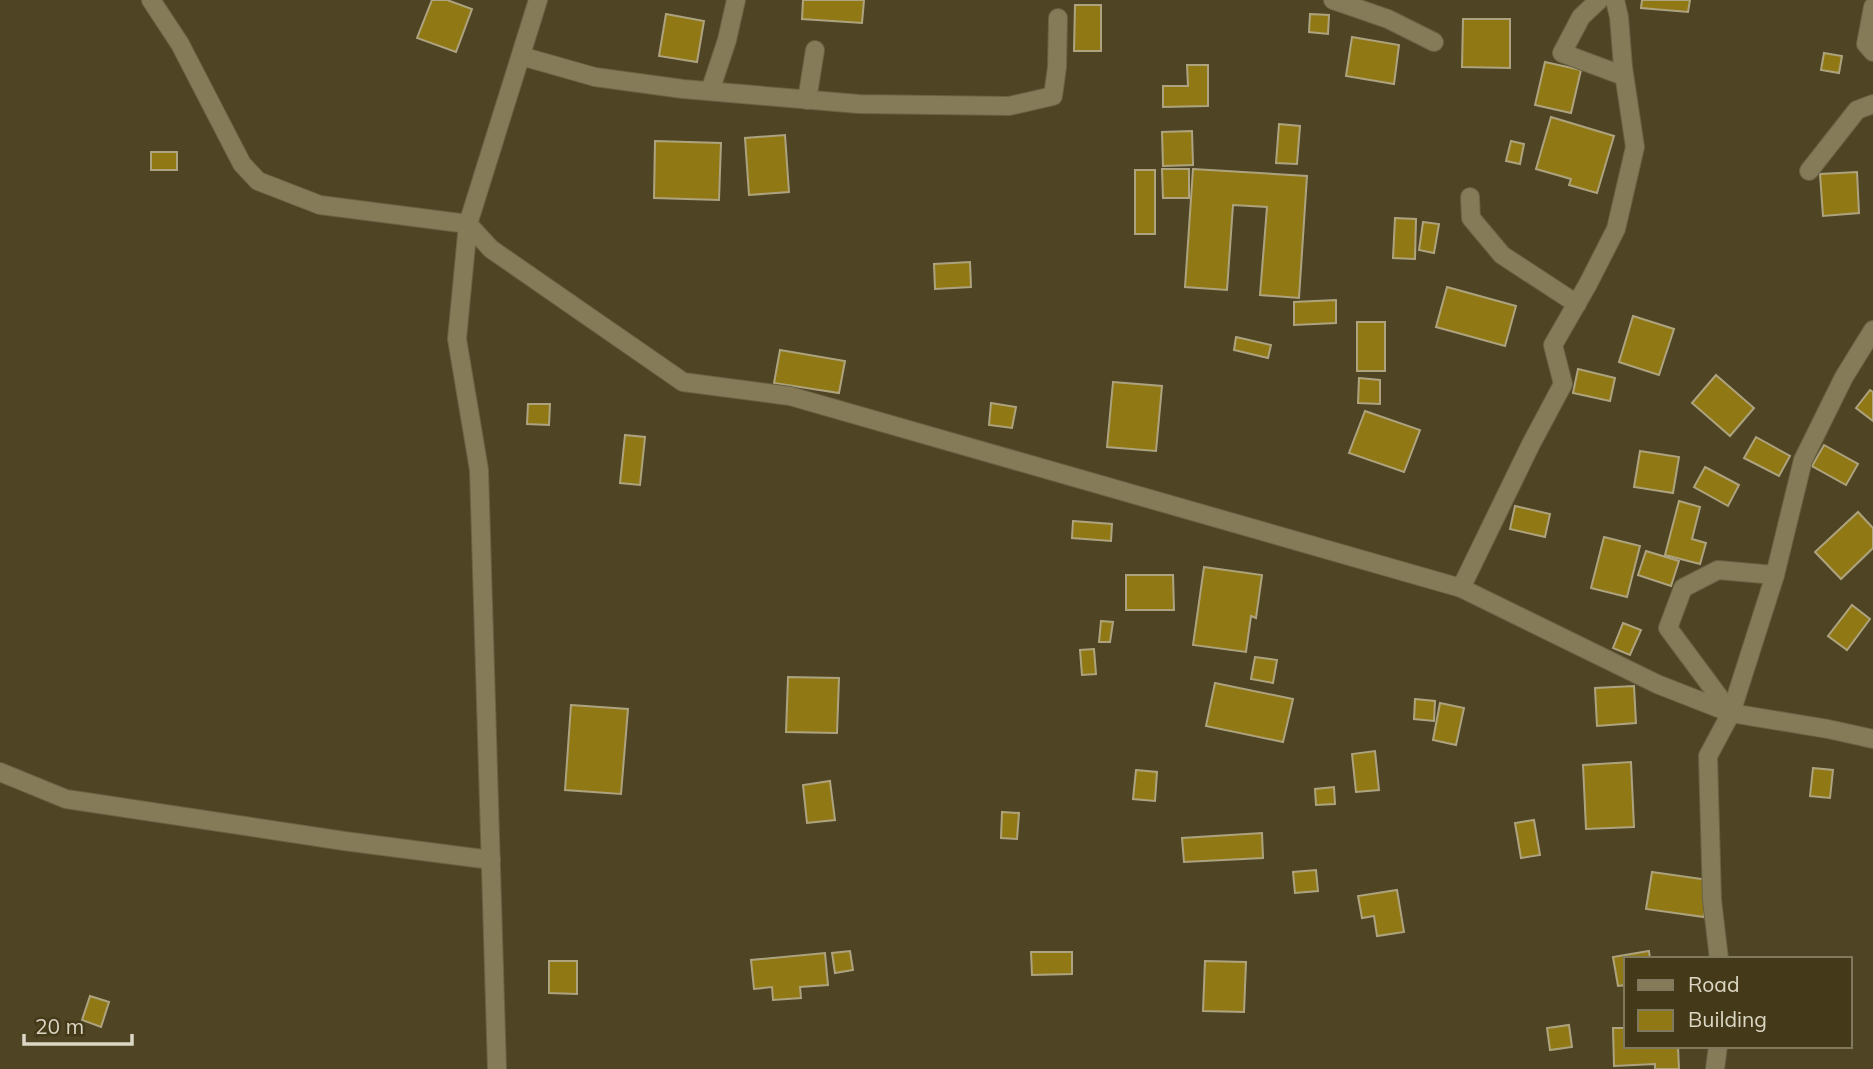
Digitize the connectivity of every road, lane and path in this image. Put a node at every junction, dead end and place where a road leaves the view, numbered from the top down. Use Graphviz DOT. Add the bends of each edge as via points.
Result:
graph roads {
  1 [pos="151,0"];
  2 [pos="538,0"];
  3 [pos="736,0"];
  4 [pos="1334,0"];
  5 [pos="1599,0"];
  6 [pos="1615,0"];
  7 [pos="1873,7"];
  8 [pos="1058,18"];
  9 [pos="1434,42"];
  10 [pos="815,50"];
  11 [pos="1873,52"];
  12 [pos="521,56"];
  13 [pos="1624,76"];
  14 [pos="710,91"];
  15 [pos="807,100"];
  16 [pos="1873,104"];
  17 [pos="1808,171"];
  18 [pos="1470,197"];
  19 [pos="468,224"];
  20 [pos="1577,304"];
  21 [pos="1873,330"];
  22 [pos="1775,575"];
  23 [pos="1461,588"];
  24 [pos="1731,713"];
  25 [pos="1873,739"];
  26 [pos="0,772"];
  27 [pos="491,860"];
  28 [pos="1719,957"];
  29 [pos="1718,1048"];
  30 [pos="497,1069"];
  31 [pos="1715,1069"];
  1 -- 19 [label="street" via="180,44 242,164 258,181 320,205"];
  2 -- 12 [label="street"];
  3 -- 14 [label="street"];
  4 -- 9 [label="street"];
  5 -- 13 [label="street" via="1581,17 1562,53"];
  6 -- 13 [label="street"];
  7 -- 11 [label="street" via="1866,44"];
  8 -- 15 [label="street" via="1053,96 1009,106"];
  10 -- 15 [label="street"];
  12 -- 14 [label="street" via="595,77"];
  12 -- 19 [label="street"];
  13 -- 20 [label="street" via="1635,147 1616,229"];
  14 -- 15 [label="street"];
  16 -- 17 [label="street" via="1857,110"];
  18 -- 20 [label="street" via="1471,218 1503,255"];
  19 -- 23 [label="street" via="491,249 683,382 790,396"];
  19 -- 27 [label="street" via="457,340 479,470"];
  20 -- 23 [label="street" via="1553,345 1563,384"];
  21 -- 22 [label="street" via="1803,460"];
  22 -- 24 [label="street"];
  22 -- 24 [label="street" via="1718,570 1683,588 1668,628"];
  23 -- 24 [label="street" via="1657,684"];
  24 -- 25 [label="street"];
  24 -- 28 [label="street" via="1708,755 1712,900"];
  26 -- 27 [label="street" via="66,799"];
  27 -- 30 [label="street"];
  29 -- 31 [label="street"];
}
